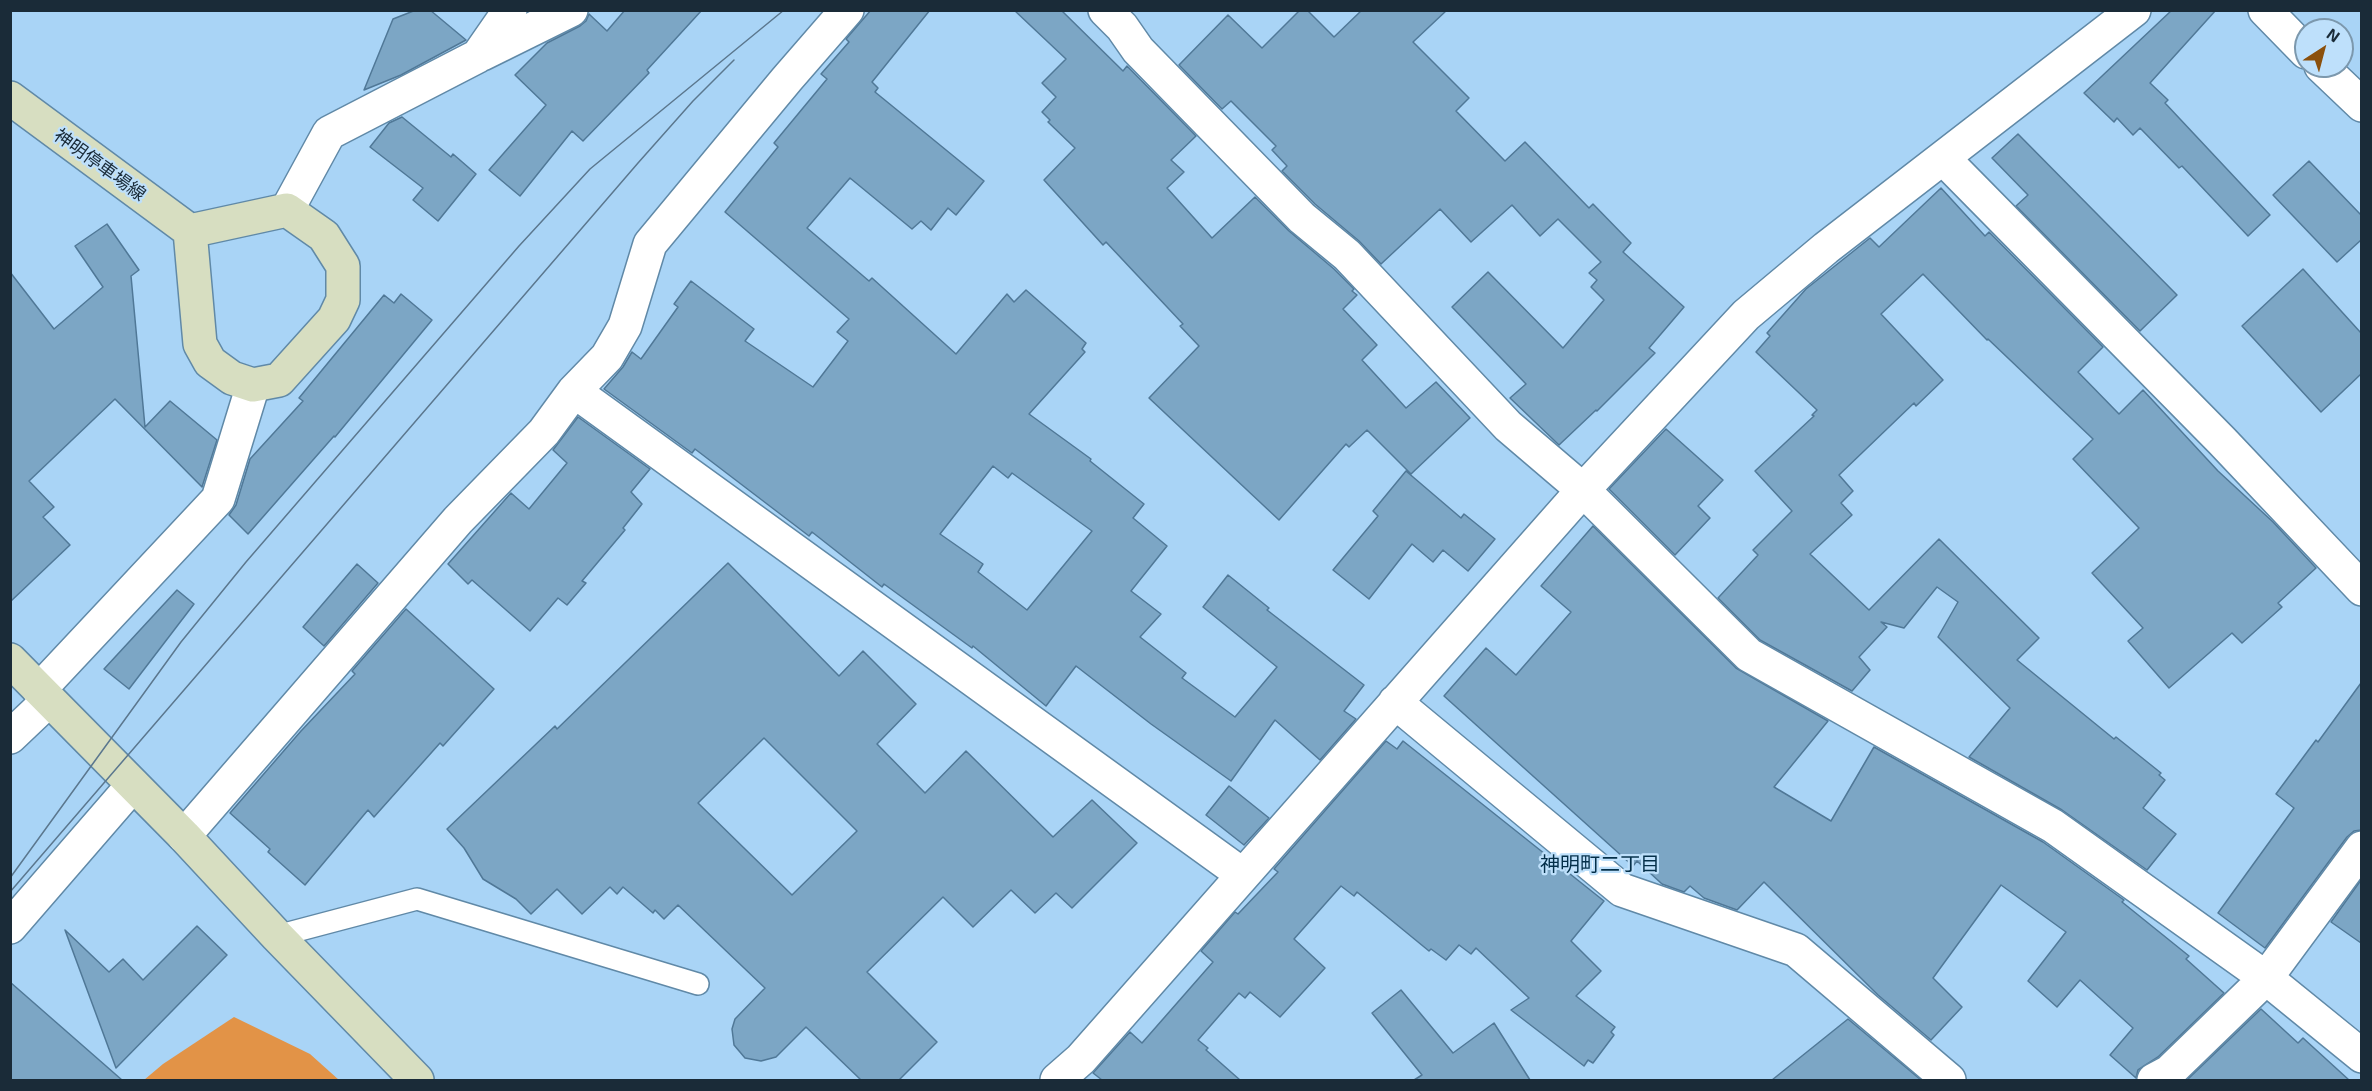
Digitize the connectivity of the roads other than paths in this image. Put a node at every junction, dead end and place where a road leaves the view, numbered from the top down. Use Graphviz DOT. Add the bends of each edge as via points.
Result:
graph roads {
  1 [pos="510,10"];
  2 [pos="571,10"];
  3 [pos="847,10"];
  4 [pos="2134,10"];
  5 [pos="2265,10"];
  6 [pos="1122,16"];
  7 [pos="2294,40"];
  8 [pos="478,56"];
  9 [pos="2333,78"];
  10 [pos="10,98"];
  11 [pos="2361,105"];
  12 [pos="1943,159"];
  13 [pos="287,210"];
  14 [pos="190,231"];
  15 [pos="253,385"];
  16 [pos="574,391"];
  17 [pos="1583,490"];
  18 [pos="2361,589"];
  19 [pos="10,660"];
  20 [pos="44,695"];
  21 [pos="1395,702"];
  22 [pos="10,737"];
  23 [pos="133,785"];
  24 [pos="184,836"];
  25 [pos="2361,848"];
  26 [pos="1243,875"];
  27 [pos="10,927"];
  28 [pos="277,936"];
  29 [pos="2266,978"];
  30 [pos="698,984"];
  31 [pos="2361,1056"];
  32 [pos="417,1080"];
  33 [pos="1058,1080"];
  34 [pos="1949,1080"];
  35 [pos="2154,1080"];
  1 -- 8 [label="street"];
  2 -- 8 [label="street"];
  3 -- 16 [label="street" via="650,244 625,326 607,357"];
  4 -- 12 [label="street"];
  5 -- 7 [label="street"];
  6 -- 17 [label="street" via="1138,50 1302,218 1347,255 1508,426"];
  8 -- 13 [label="street" via="329,133"];
  9 -- 11 [label="street"];
  10 -- 14 [label="main road, 神明停車場線"];
  12 -- 17 [label="street" via="1746,315"];
  12 -- 18 [label="street" via="2222,441"];
  13 -- 14 [label="main road"];
  13 -- 15 [label="main road" via="324,236 343,266 344,300 334,318 279,380"];
  14 -- 15 [label="main road" via="200,344 217,367 232,378"];
  15 -- 20 [label="street" via="218,499"];
  16 -- 24 [label="street" via="544,432 458,520"];
  16 -- 26 [label="street"];
  17 -- 21 [label="street"];
  17 -- 29 [label="street" via="1749,655 2053,826"];
  19 -- 20 [label="main road"];
  20 -- 22 [label="street"];
  20 -- 23 [label="main road"];
  21 -- 26 [label="street"];
  21 -- 34 [label="street" via="1622,890 1796,950"];
  23 -- 24 [label="main road"];
  23 -- 27 [label="street"];
  24 -- 28 [label="main road"];
  25 -- 29 [label="street"];
  26 -- 33 [label="street" via="1081,1059"];
  28 -- 30 [label="lane" via="417,899"];
  28 -- 32 [label="main road"];
  29 -- 31 [label="street"];
  29 -- 35 [label="street" via="2169,1072"];
}
